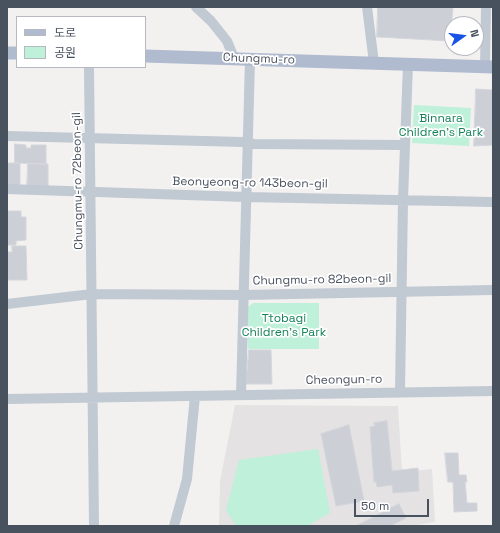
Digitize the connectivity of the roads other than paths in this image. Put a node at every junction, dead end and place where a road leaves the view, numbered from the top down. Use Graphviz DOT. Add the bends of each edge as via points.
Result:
graph roads {
  1 [pos="196,7"];
  2 [pos="367,7"];
  3 [pos="486,7"];
  4 [pos="146,56"];
  5 [pos="234,58"];
  6 [pos="250,59"];
  7 [pos="374,63"];
  8 [pos="408,64"];
  9 [pos="489,67"];
  10 [pos="89,68"];
  11 [pos="7,136"];
  12 [pos="90,138"];
  13 [pos="247,143"];
  14 [pos="405,145"];
  15 [pos="7,189"];
  16 [pos="91,192"];
  17 [pos="246,197"];
  18 [pos="403,200"];
  19 [pos="493,202"];
  20 [pos="493,290"];
  21 [pos="402,292"];
  22 [pos="92,294"];
  23 [pos="244,295"];
  24 [pos="7,304"];
  25 [pos="493,391"];
  26 [pos="400,392"];
  27 [pos="241,395"];
  28 [pos="195,396"];
  29 [pos="93,398"];
  30 [pos="7,399"];
  31 [pos="94,526"];
  32 [pos="174,526"];
  1 -- 5 [label="street" via="227,41"];
  2 -- 7 [label="street"];
  3 -- 9 [label="street"];
  4 -- 5 [label="main road, Chungmu-ro"];
  5 -- 6 [label="main road, Chungmu-ro"];
  6 -- 7 [label="main road, Chungmu-ro"];
  6 -- 13 [label="street, Chungmu-ro 82beon-gil"];
  7 -- 8 [label="main road, Chungmu-ro"];
  8 -- 9 [label="main road, Chungmu-ro"];
  8 -- 14 [label="street"];
  10 -- 12 [label="street, Chungmu-ro 72beon-gil"];
  11 -- 12 [label="street"];
  12 -- 13 [label="street"];
  12 -- 16 [label="street, Chungmu-ro 72beon-gil"];
  13 -- 14 [label="street"];
  13 -- 17 [label="street, Chungmu-ro 82beon-gil"];
  14 -- 18 [label="street"];
  15 -- 16 [label="street, Beonyeong-ro 143beon-gil"];
  16 -- 17 [label="street, Beonyeong-ro 143beon-gil"];
  16 -- 22 [label="street, Chungmu-ro 72beon-gil"];
  17 -- 18 [label="street, Beonyeong-ro 143beon-gil"];
  17 -- 23 [label="street, Chungmu-ro 82beon-gil"];
  18 -- 19 [label="street, Beonyeong-ro 143beon-gil"];
  18 -- 21 [label="street"];
  20 -- 21 [label="street, Chungmu-ro 82beon-gil"];
  21 -- 23 [label="street, Chungmu-ro 82beon-gil"];
  21 -- 26 [label="street"];
  22 -- 23 [label="street"];
  22 -- 24 [label="street"];
  22 -- 29 [label="street, Chungmu-ro 72beon-gil"];
  23 -- 27 [label="street, Chungmu-ro 82beon-gil"];
  25 -- 26 [label="street, Cheongun-ro"];
  26 -- 27 [label="street, Cheongun-ro"];
  27 -- 28 [label="street, Cheongun-ro"];
  28 -- 29 [label="street, Cheongun-ro"];
  28 -- 32 [label="street" via="187,479"];
  29 -- 30 [label="street, Cheongun-ro"];
  29 -- 31 [label="street, Chungmu-ro 72beon-gil"];
}
